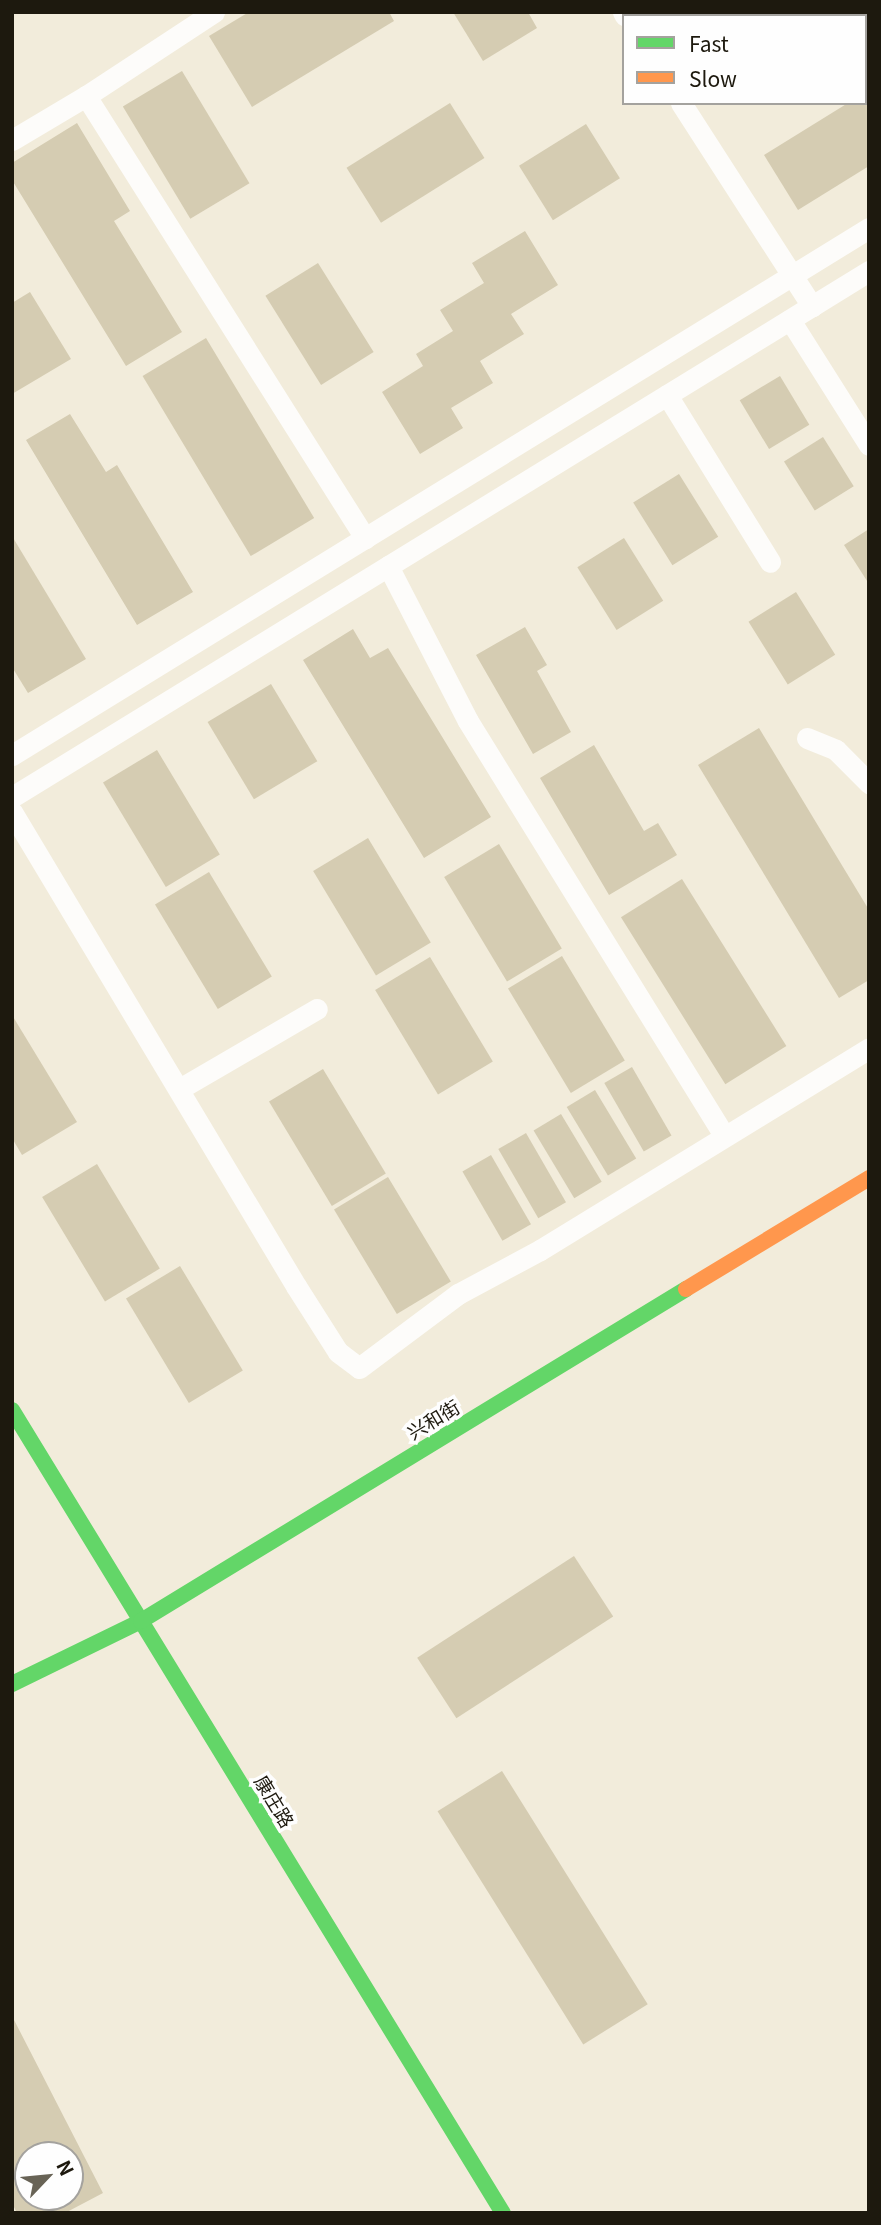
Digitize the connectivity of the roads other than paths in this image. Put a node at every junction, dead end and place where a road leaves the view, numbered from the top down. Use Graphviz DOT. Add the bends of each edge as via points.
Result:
graph roads {
  1 [pos="214,12"];
  2 [pos="86,96"];
  3 [pos="682,105"];
  4 [pos="12,140"];
  5 [pos="869,228"];
  6 [pos="869,271"];
  7 [pos="792,275"];
  8 [pos="812,306"];
  9 [pos="790,320"];
  10 [pos="667,395"];
  11 [pos="869,445"];
  12 [pos="405,513"];
  13 [pos="365,538"];
  14 [pos="422,546"];
  15 [pos="337,555"];
  16 [pos="770,562"];
  17 [pos="388,566"];
  18 [pos="360,583"];
  19 [pos="41,738"];
  20 [pos="807,738"];
  21 [pos="12,755"];
  22 [pos="57,770"];
  23 [pos="869,783"];
  24 [pos="12,797"];
  25 [pos="12,812"];
  26 [pos="317,1009"];
  27 [pos="869,1048"];
  28 [pos="181,1088"];
  29 [pos="724,1135"];
  30 [pos="869,1178"];
  31 [pos="12,1410"];
  32 [pos="141,1621"];
  33 [pos="12,1684"];
  34 [pos="503,2213"];
  1 -- 2 [label="lane"];
  2 -- 4 [label="lane"];
  2 -- 13 [label="lane"];
  3 -- 7 [label="lane"];
  5 -- 7 [label="lane"];
  6 -- 8 [label="lane"];
  7 -- 8 [label="lane"];
  7 -- 12 [label="lane"];
  8 -- 9 [label="lane"];
  9 -- 10 [label="lane"];
  9 -- 11 [label="lane"];
  10 -- 14 [label="lane"];
  10 -- 16 [label="lane"];
  12 -- 13 [label="lane"];
  12 -- 14 [label="lane" via="396,529 401,543"];
  13 -- 15 [label="lane"];
  14 -- 17 [label="lane"];
  15 -- 18 [label="lane" via="351,554 361,564"];
  15 -- 19 [label="lane"];
  17 -- 18 [label="lane"];
  17 -- 29 [label="lane" via="468,722"];
  18 -- 22 [label="lane"];
  19 -- 21 [label="lane"];
  19 -- 22 [label="lane" via="34,755 44,768"];
  20 -- 23 [label="lane" via="836,750"];
  22 -- 24 [label="lane"];
  25 -- 28 [label="lane"];
  26 -- 28 [label="lane"];
  27 -- 29 [label="lane"];
  28 -- 29 [label="lane" via="338,1352 359,1368 458,1294 540,1250"];
  30 -- 32 [label="street, 兴和街"];
  31 -- 32 [label="street, 康庄路"];
  32 -- 33 [label="street, 兴和街"];
  32 -- 34 [label="street, 康庄路"];
}
